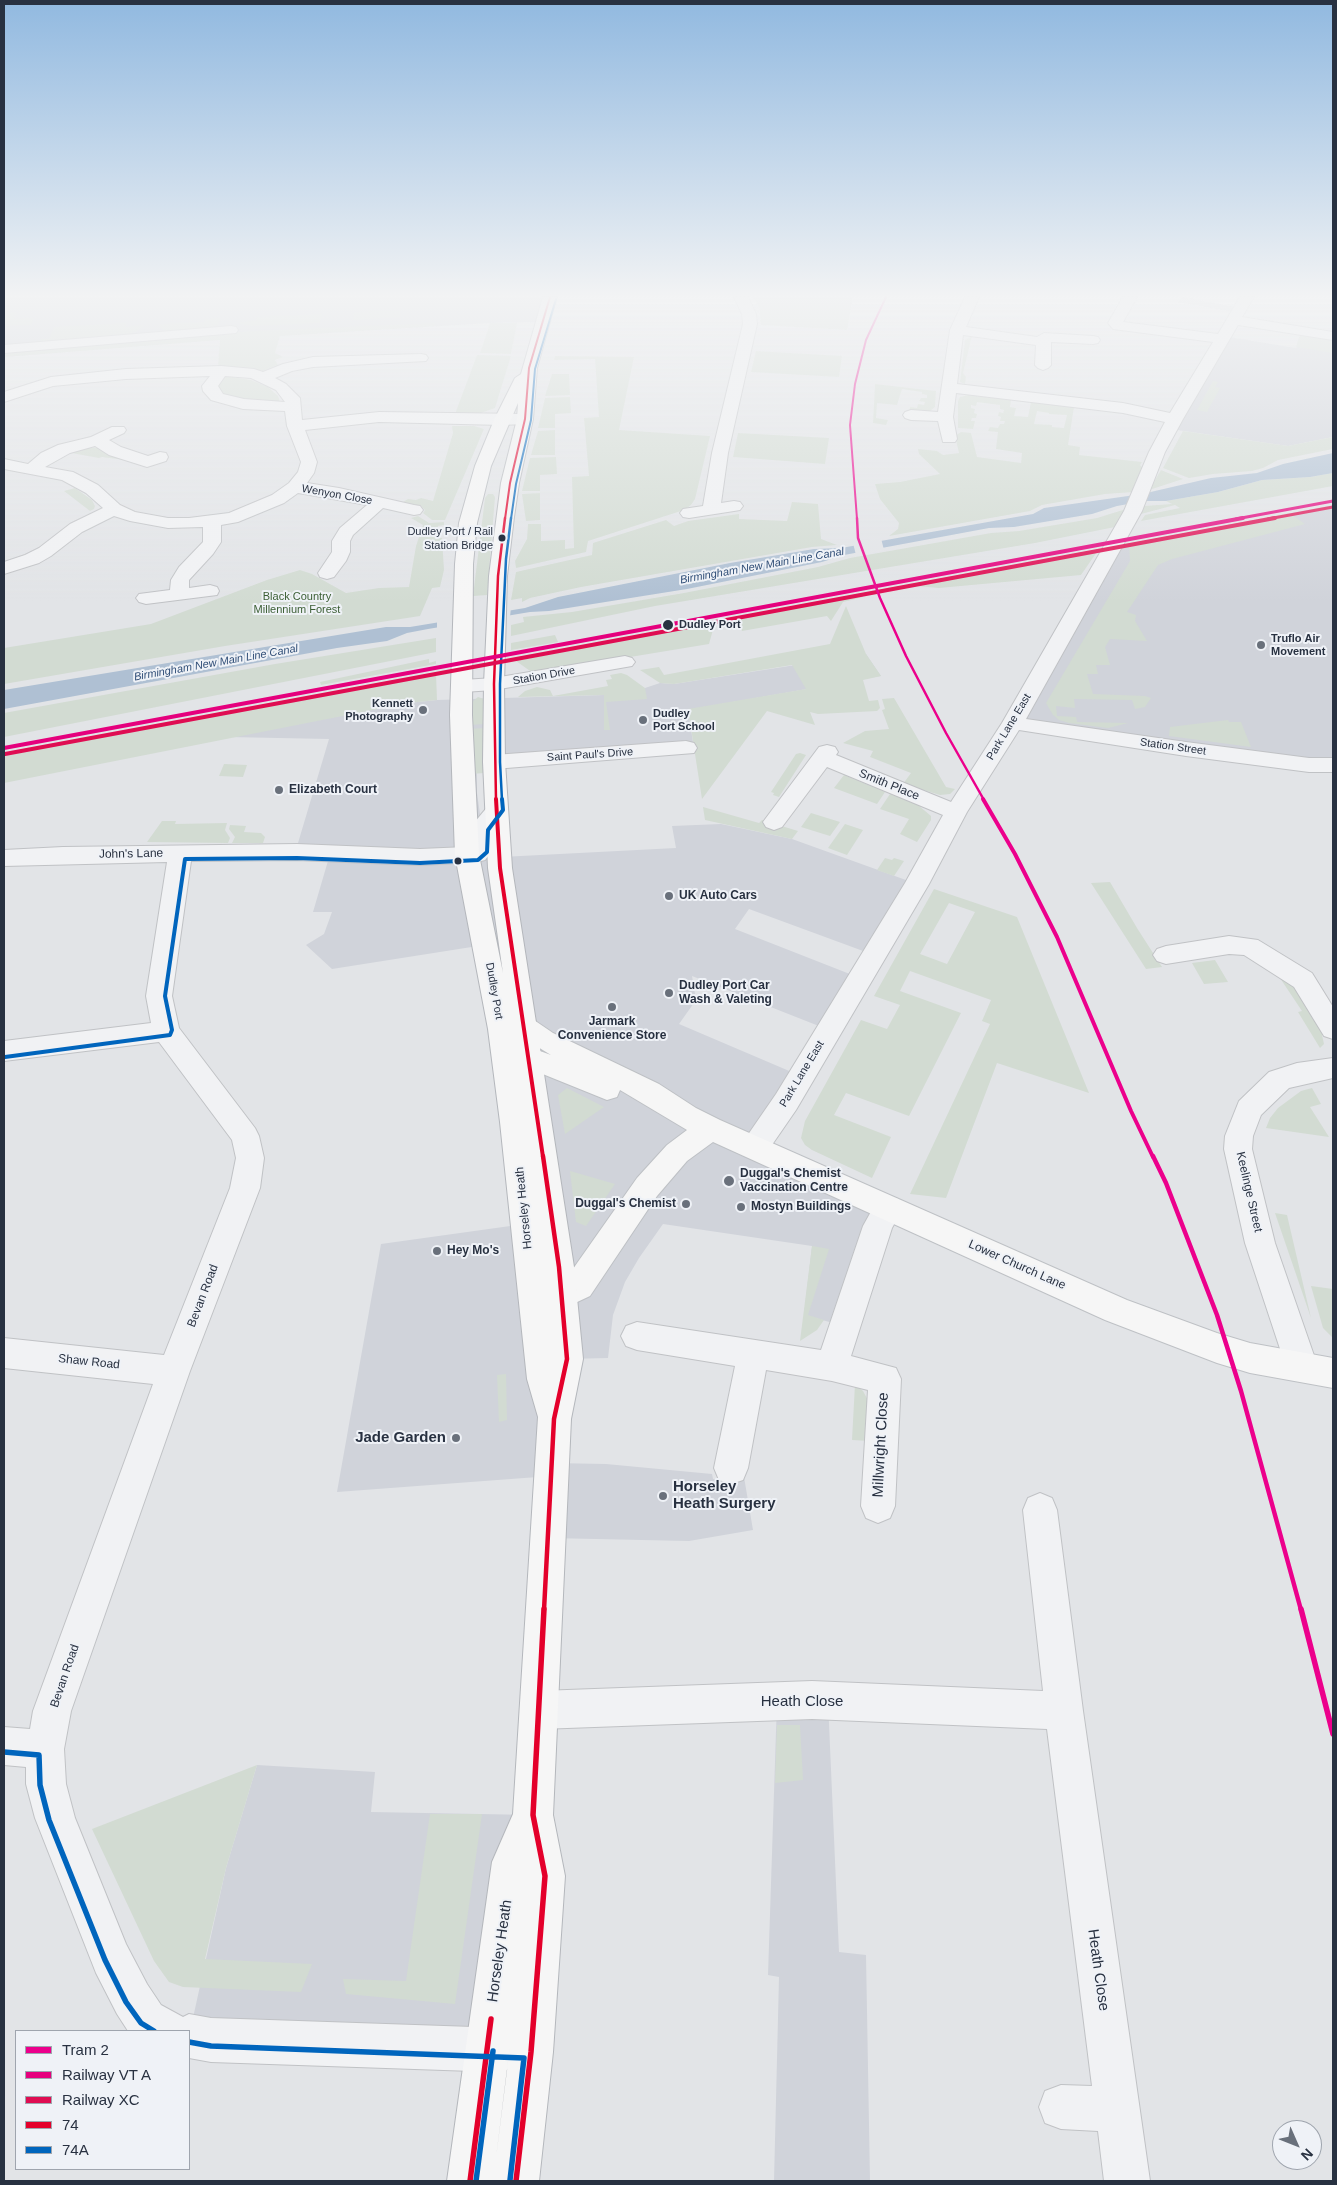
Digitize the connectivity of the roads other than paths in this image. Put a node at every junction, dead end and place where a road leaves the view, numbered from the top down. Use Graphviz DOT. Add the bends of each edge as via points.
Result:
graph roads {
  1 [pos="224,399"];
  2 [pos="292,399"];
  3 [pos="513,399"];
  4 [pos="527,399"];
  5 [pos="733,399"];
  6 [pos="948,399"];
  7 [pos="1044,399"];
  8 [pos="1187,399"];
  9 [pos="294,407"];
  10 [pos="911,416"];
  11 [pos="945,417"];
  12 [pos="525,419"];
  13 [pos="1175,419"];
  14 [pos="502,420"];
  15 [pos="296,426"];
  16 [pos="118,430"];
  17 [pos="949,439"];
  18 [pos="97,440"];
  19 [pos="160,456"];
  20 [pos="4,464"];
  21 [pos="32,468"];
  22 [pos="295,487"];
  23 [pos="379,503"];
  24 [pos="734,506"];
  25 [pos="114,509"];
  26 [pos="711,509"];
  27 [pos="414,510"];
  28 [pos="688,513"];
  29 [pos="212,522"];
  30 [pos="4,568"];
  31 [pos="327,572"];
  32 [pos="210,590"];
  33 [pos="179,594"];
  34 [pos="146,598"];
  35 [pos="625,662"];
  36 [pos="494,684"];
  37 [pos="462,686"];
  38 [pos="1013,723"];
  39 [pos="686,748"];
  40 [pos="494,762"];
  41 [pos="1333,765"];
  42 [pos="961,803"];
  43 [pos="497,810"];
  44 [pos="774,822"];
  45 [pos="180,853"];
  46 [pos="467,855"];
  47 [pos="4,858"];
  48 [pos="1166,955"];
  49 [pos="1333,1029"];
  50 [pos="509,1030"];
  51 [pos="166,1031"];
  52 [pos="4,1051"];
  53 [pos="528,1056"];
  54 [pos="1333,1068"];
  55 [pos="698,1122"];
  56 [pos="755,1147"];
  57 [pos="888,1208"];
  58 [pos="562,1294"];
  59 [pos="636,1336"];
  60 [pos="4,1353"];
  61 [pos="753,1354"];
  62 [pos="832,1366"];
  63 [pos="1302,1367"];
  64 [pos="174,1371"];
  65 [pos="1333,1373"];
  66 [pos="543,1379"];
  67 [pos="554,1420"];
  68 [pos="731,1468"];
  69 [pos="878,1506"];
  70 [pos="1040,1510"];
  71 [pos="540,1710"];
  72 [pos="1064,1711"];
  73 [pos="4,1746"];
  74 [pos="45,1749"];
  75 [pos="533,1815"];
  76 [pos="540,1936"];
  77 [pos="165,2030"];
  78 [pos="190,2036"];
  79 [pos="510,2051"];
  80 [pos="1061,2107"];
  81 [pos="1117,2110"];
  82 [pos="470,2181"];
  83 [pos="516,2181"];
  84 [pos="1127,2181"];
  1 -- 9 [label="street" via="243,404"];
  2 -- 9 [label="street"];
  3 -- 14 [label="main road, Dudley Port"];
  4 -- 12 [label="main road, Dudley Port"];
  5 -- 26 [label="street"];
  6 -- 11 [label="street"];
  7 -- 13 [label="street"];
  8 -- 13 [label="street, Park Lane East"];
  9 -- 15 [label="street"];
  10 -- 11 [label="street"];
  11 -- 17 [label="street"];
  12 -- 14 [label="street"];
  12 -- 36 [label="main road, Dudley Port" via="510,483 498,576"];
  13 -- 38 [label="street, Park Lane East" via="1157,452 1133,511"];
  14 -- 15 [label="street" via="379,417"];
  14 -- 37 [label="main road, Dudley Port" via="483,466 468,523"];
  15 -- 22 [label="street" via="309,462 306,473"];
  16 -- 18 [label="street"];
  18 -- 19 [label="street" via="115,451 147,462"];
  18 -- 21 [label="street" via="64,449"];
  20 -- 21 [label="street"];
  21 -- 25 [label="street" via="80,482"];
  22 -- 23 [label="street, Wenyon Close"];
  22 -- 29 [label="street" via="248,513"];
  23 -- 27 [label="street, Wenyon Close"];
  23 -- 31 [label="street, Wenyon Close" via="346,532 337,561"];
  24 -- 26 [label="street"];
  25 -- 29 [label="street" via="149,521"];
  25 -- 30 [label="street" via="76,528 32,559"];
  26 -- 28 [label="street"];
  29 -- 33 [label="street" via="212,542 186,570 180,580"];
  32 -- 33 [label="street"];
  33 -- 34 [label="street"];
  35 -- 36 [label="street, Station Drive"];
  36 -- 37 [label="street, Station Drive"];
  36 -- 40 [label="main road, Dudley Port"];
  37 -- 46 [label="main road, Dudley Port"];
  38 -- 41 [label="street, Station Street" via="1309,765"];
  38 -- 42 [label="street, Park Lane East"];
  39 -- 40 [label="street, Saint Paul's Drive"];
  40 -- 43 [label="main road, Dudley Port"];
  42 -- 44 [label="street, Smith Place" via="825,755"];
  42 -- 56 [label="street, Park Lane East" via="895,921 786,1102"];
  43 -- 46 [label="street" via="482,828 482,850"];
  43 -- 50 [label="main road, Dudley Port"];
  45 -- 46 [label="street, John's Lane"];
  45 -- 47 [label="street, John's Lane"];
  45 -- 51 [label="street, Bevan Road" via="159,996"];
  46 -- 50 [label="main road, Dudley Port"];
  48 -- 49 [label="street" via="1229,945 1244,938 1302,980"];
  50 -- 53 [label="main road, Horseley Heath"];
  50 -- 55 [label="main road" via="544,1040 648,1092"];
  50 -- 66 [label="main road, Horseley Heath" via="514,1122"];
  51 -- 52 [label="street"];
  51 -- 64 [label="street, Bevan Road" via="244,1136 250,1158 245,1188"];
  53 -- 55 [label="main road"];
  53 -- 58 [label="main road, Horseley Heath"];
  54 -- 63 [label="street, Keelinge Street" via="1279,1080 1249,1109 1239,1136 1238,1149 1260,1243"];
  55 -- 56 [label="main road, Lower Church Lane"];
  55 -- 58 [label="main road" via="647,1188 579,1286"];
  56 -- 57 [label="main road, Lower Church Lane"];
  57 -- 62 [label="street" via="878,1226"];
  57 -- 63 [label="main road, Lower Church Lane" via="1116,1310 1217,1348"];
  58 -- 66 [label="main road" via="550,1305 553,1360"];
  58 -- 67 [label="main road, Horseley Heath" via="567,1359"];
  59 -- 61 [label="street, Millwright Close"];
  60 -- 64 [label="street, Shaw Road"];
  61 -- 62 [label="street, Millwright Close"];
  61 -- 68 [label="street"];
  62 -- 69 [label="street, Millwright Close" via="885,1379"];
  63 -- 65 [label="main road, Lower Church Lane"];
  64 -- 74 [label="street, Bevan Road" via="52,1710"];
  66 -- 67 [label="main road, Horseley Heath"];
  67 -- 71 [label="main road, Horseley Heath"];
  70 -- 72 [label="street, Heath Close"];
  71 -- 72 [label="street, Heath Close" via="812,1700"];
  71 -- 75 [label="main road, Horseley Heath"];
  72 -- 81 [label="street, Heath Close"];
  73 -- 74 [label="street"];
  74 -- 77 [label="street, Bevan Road" via="46,1784 55,1818 111,1958 146,2020"];
  75 -- 76 [label="main road, Horseley Heath" via="545,1876"];
  75 -- 79 [label="main road, Horseley Heath" via="512,1862"];
  76 -- 79 [label="street" via="521,1955"];
  78 -- 79 [label="street" via="211,2040"];
  79 -- 82 [label="main road, Horseley Heath"];
  79 -- 83 [label="main road, Horseley Heath"];
  80 -- 81 [label="street"];
  81 -- 84 [label="street, Heath Close"];
}
